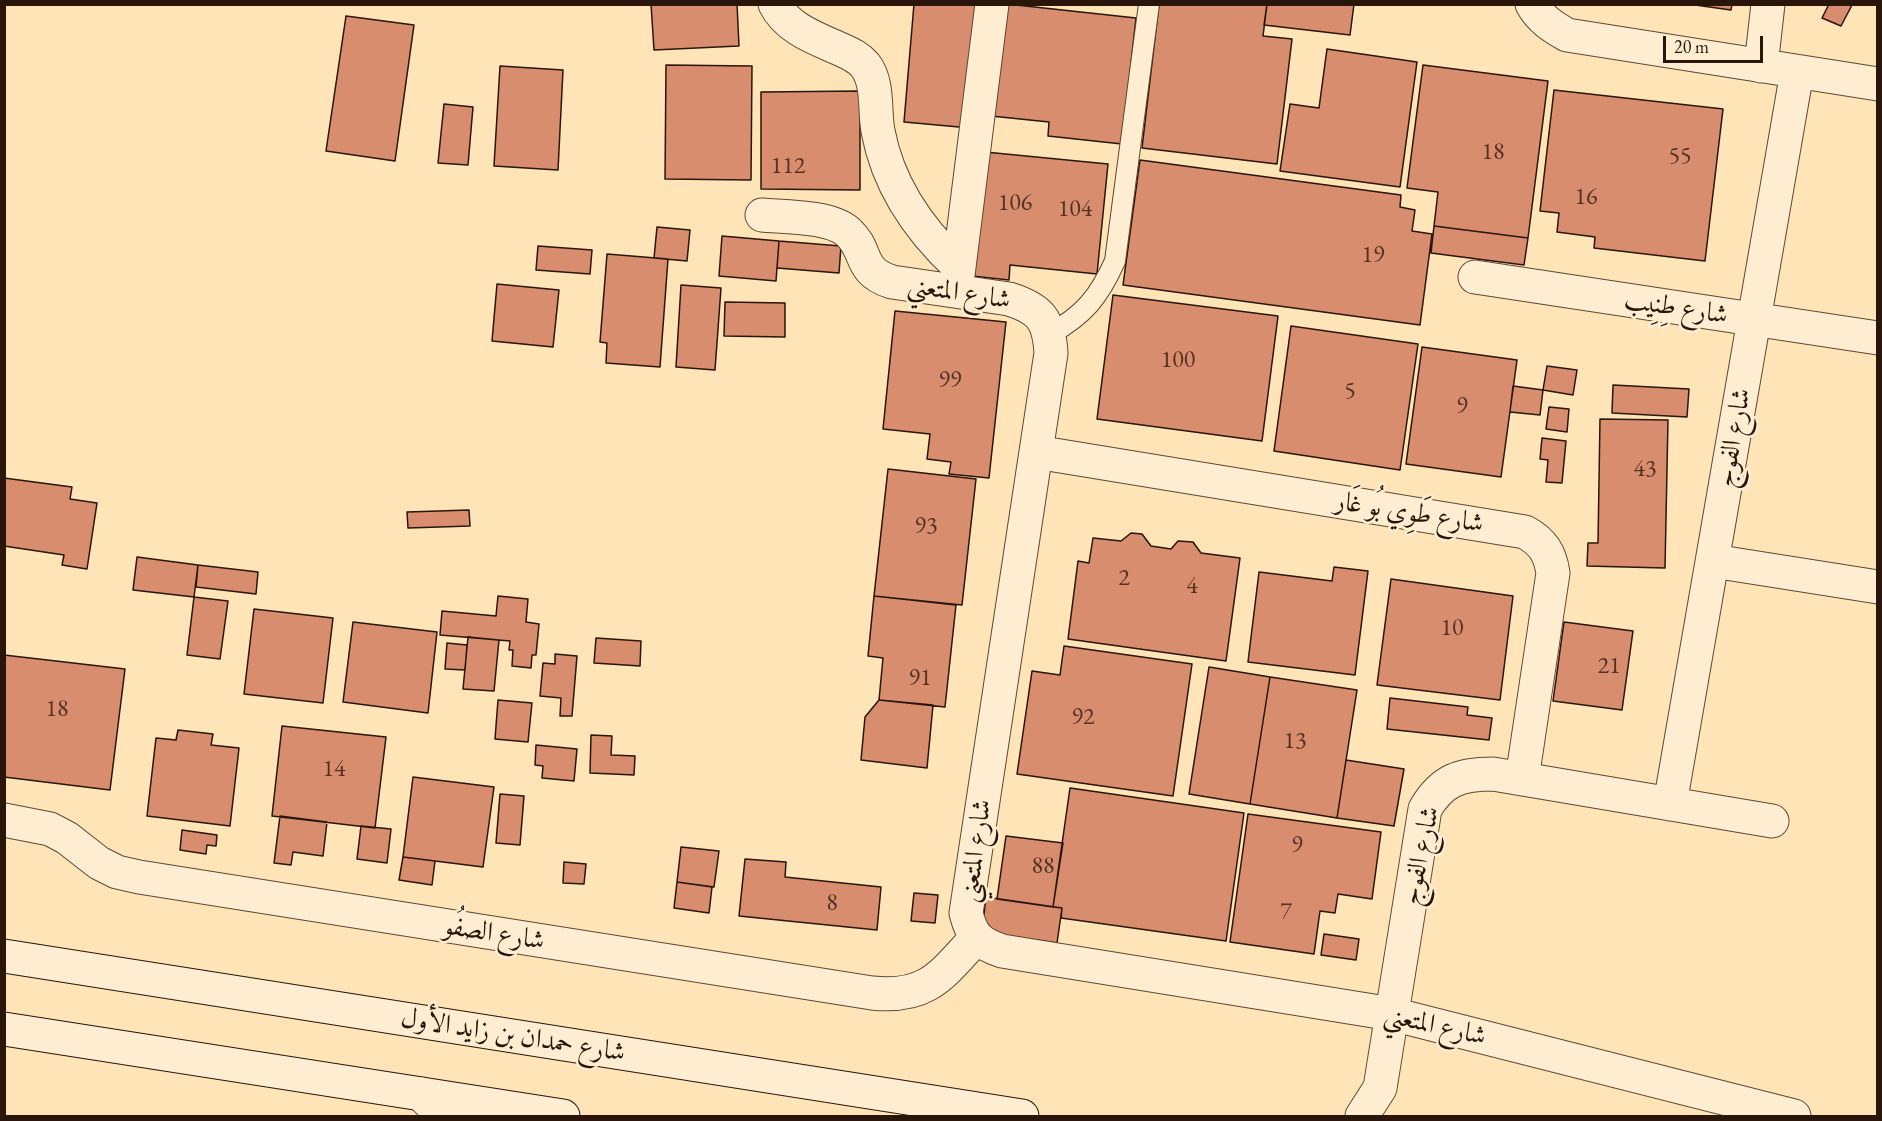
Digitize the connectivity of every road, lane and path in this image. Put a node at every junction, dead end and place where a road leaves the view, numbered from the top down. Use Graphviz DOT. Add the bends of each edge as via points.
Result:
graph roads {
  1 [pos="775,4"];
  2 [pos="992,4"];
  3 [pos="1149,4"];
  4 [pos="1532,4"];
  5 [pos="1768,4"];
  6 [pos="1761,66"];
  7 [pos="1797,72"];
  8 [pos="1878,84"];
  9 [pos="762,215"];
  10 [pos="1475,277"];
  11 [pos="957,279"];
  12 [pos="1754,320"];
  13 [pos="1050,334"];
  14 [pos="1878,338"];
  15 [pos="1036,452"];
  16 [pos="1713,561"];
  17 [pos="1878,586"];
  18 [pos="1522,779"];
  19 [pos="1670,804"];
  20 [pos="4,820"];
  21 [pos="1772,821"];
  22 [pos="976,938"];
  23 [pos="4,956"];
  24 [pos="1392,1014"];
  25 [pos="4,1029"];
  26 [pos="1385,1102"];
  27 [pos="432,1105"];
  28 [pos="563,1116"];
  29 [pos="1022,1116"];
  30 [pos="1362,1116"];
  31 [pos="1794,1116"];
  1 -- 11 [label="street" via="798,29 854,55 864,64 874,87 882,150 893,180 908,209"];
  2 -- 11 [label="street"];
  3 -- 13 [label="lane" via="1115,261 1090,304"];
  4 -- 6 [label="street" via="1550,26 1567,35"];
  5 -- 6 [label="street"];
  6 -- 7 [label="street"];
  7 -- 8 [label="street"];
  7 -- 12 [label="street, شارع الفوج"];
  9 -- 11 [label="street, شارع المتعني" via="837,225 848,231 865,264 881,279"];
  10 -- 12 [label="street, شارع طِنِيب"];
  11 -- 13 [label="street, شارع المتعني" via="1028,305 1042,318"];
  12 -- 14 [label="street, شارع طِنِيب"];
  12 -- 16 [label="street, شارع الفوج"];
  13 -- 15 [label="street, شارع المتعني" via="1051,353"];
  15 -- 18 [label="street, شارع طَوِي بُو غَار" via="1525,532 1536,538 1551,559 1553,573"];
  15 -- 22 [label="street, شارع المتعني" via="966,913"];
  16 -- 17 [label="street"];
  16 -- 19 [label="street, شارع الفوج"];
  18 -- 19 [label="street, شارع الفوج"];
  18 -- 24 [label="street, شارع الفوج" via="1473,774 1450,781 1434,793 1425,809"];
  19 -- 21 [label="street, شارع الفوج"];
  20 -- 22 [label="street, شارع الصفُو" via="50,829 99,863 139,878 872,993 909,993 926,986 941,976"];
  22 -- 24 [label="street, شارع المتعني" via="1002,951"];
  23 -- 29 [label="street, شارع حمدان بن زايد الأول"];
  24 -- 26 [label="street, شارع الفوج"];
  24 -- 31 [label="street, شارع المتعني"];
  25 -- 27 [label="street"];
  26 -- 30 [label="street, شارع الفوج" via="1369,1108"];
  27 -- 28 [label="street"];
}
